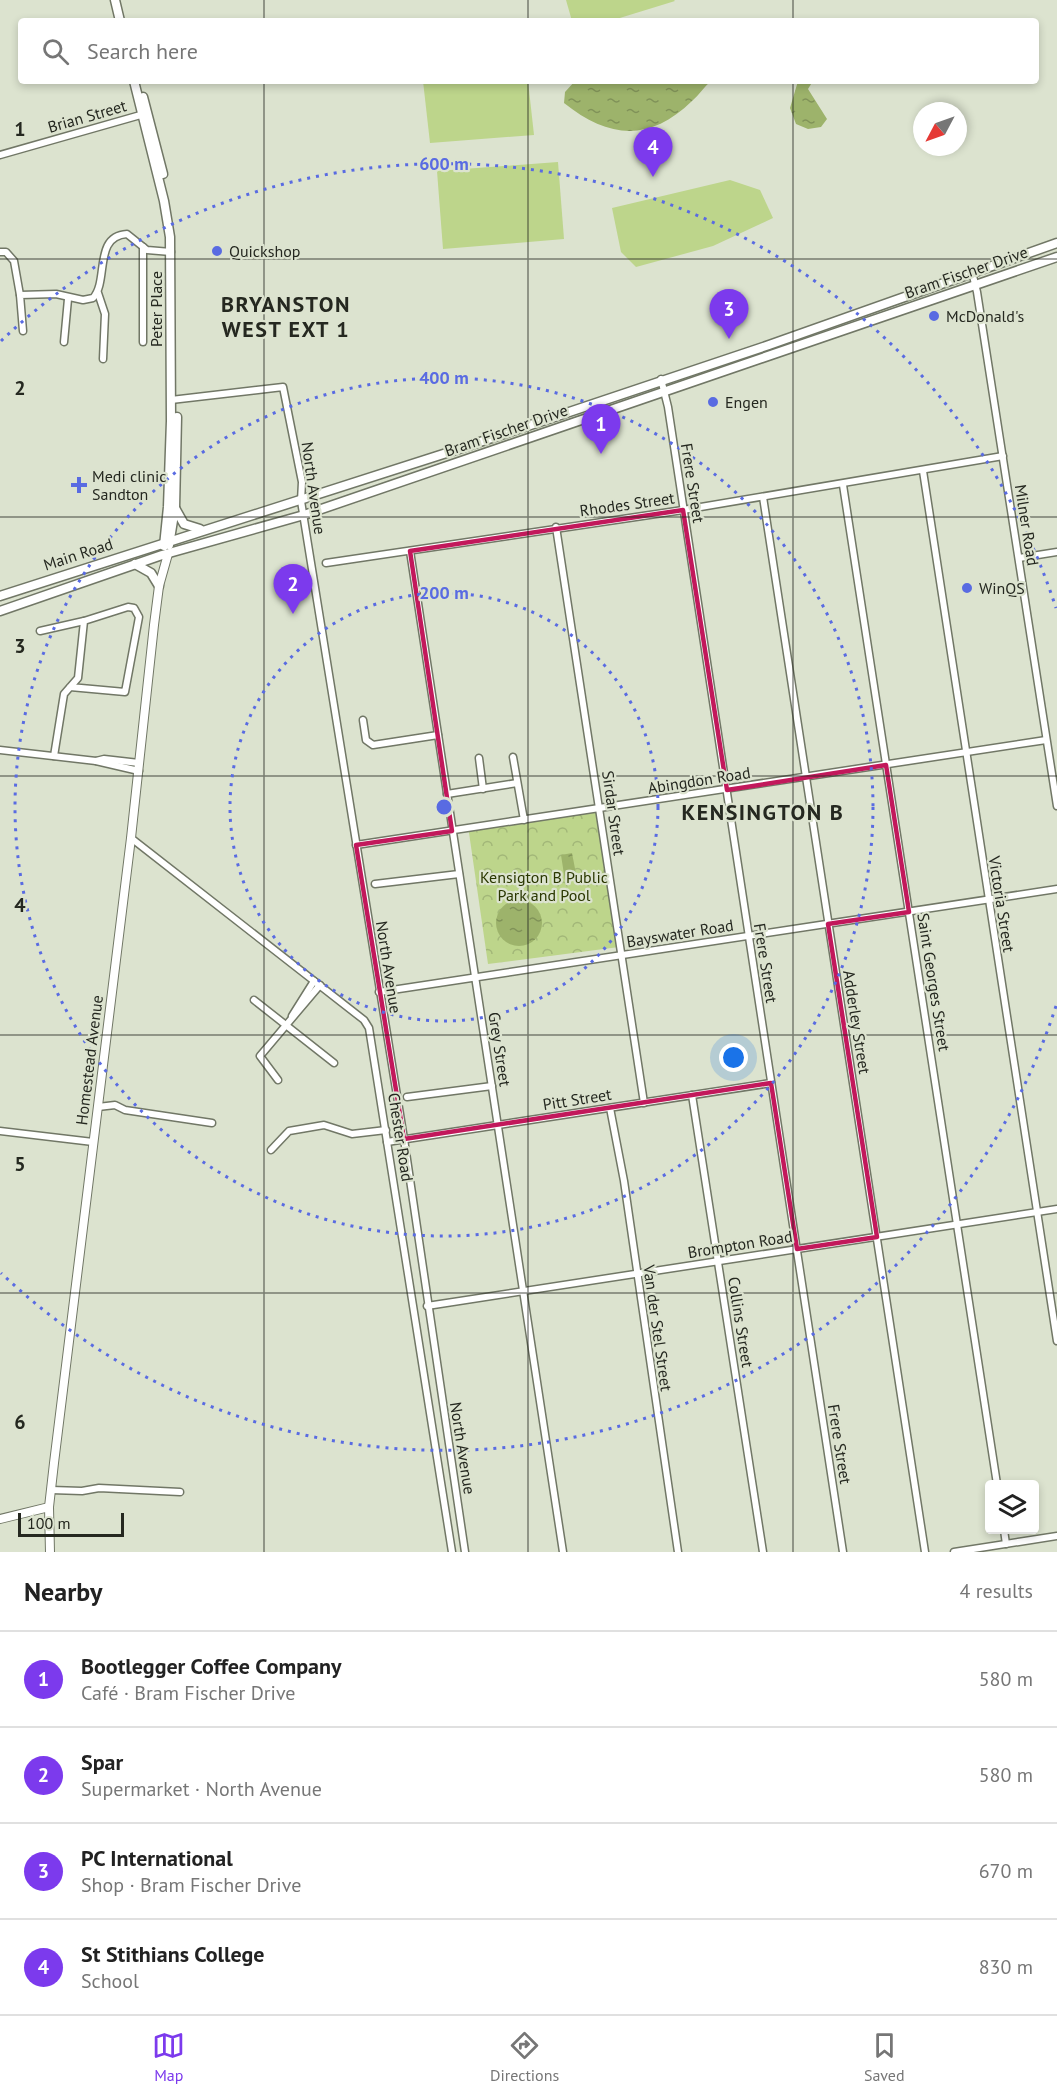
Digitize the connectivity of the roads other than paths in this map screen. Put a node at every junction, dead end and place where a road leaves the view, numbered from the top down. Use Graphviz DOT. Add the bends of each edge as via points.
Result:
graph roads {
  1 [pos="115,0"];
  2 [pos="121,0"];
  3 [pos="119,18"];
  4 [pos="124,18"];
  5 [pos="135,84"];
  6 [pos="139,84"];
  7 [pos="144,114"];
  8 [pos="0,155"];
  9 [pos="1057,243"];
  10 [pos="143,247"];
  11 [pos="0,252"];
  12 [pos="171,252"];
  13 [pos="1057,256"];
  14 [pos="972,272"];
  15 [pos="975,284"];
  16 [pos="98,293"];
  17 [pos="20,295"];
  18 [pos="68,299"];
  19 [pos="23,332"];
  20 [pos="64,342"];
  21 [pos="143,342"];
  22 [pos="103,359"];
  23 [pos="661,379"];
  24 [pos="664,391"];
  25 [pos="174,400"];
  26 [pos="1003,456"];
  27 [pos="923,471"];
  28 [pos="843,485"];
  29 [pos="763,497"];
  30 [pos="301,501"];
  31 [pos="175,508"];
  32 [pos="683,510"];
  33 [pos="304,515"];
  34 [pos="556,527"];
  35 [pos="205,529"];
  36 [pos="167,541"];
  37 [pos="410,551"];
  38 [pos="1057,552"];
  39 [pos="165,555"];
  40 [pos="1019,558"];
  41 [pos="326,563"];
  42 [pos="135,564"];
  43 [pos="159,586"];
  44 [pos="0,596"];
  45 [pos="0,611"];
  46 [pos="84,621"];
  47 [pos="39,631"];
  48 [pos="70,687"];
  49 [pos="363,720"];
  50 [pos="438,735"];
  51 [pos="1046,740"];
  52 [pos="0,750"];
  53 [pos="966,753"];
  54 [pos="54,756"];
  55 [pos="513,757"];
  56 [pos="479,758"];
  57 [pos="886,765"];
  58 [pos="139,767"];
  59 [pos="805,776"];
  60 [pos="517,783"];
  61 [pos="483,789"];
  62 [pos="727,790"];
  63 [pos="447,794"];
  64 [pos="1057,806"];
  65 [pos="600,809"];
  66 [pos="524,820"];
  67 [pos="452,831"];
  68 [pos="131,838"];
  69 [pos="356,845"];
  70 [pos="459,874"];
  71 [pos="375,884"];
  72 [pos="1057,889"];
  73 [pos="987,900"];
  74 [pos="909,912"];
  75 [pos="828,924"];
  76 [pos="748,936"];
  77 [pos="621,956"];
  78 [pos="475,978"];
  79 [pos="317,983"];
  80 [pos="379,992"];
  81 [pos="254,1000"];
  82 [pos="287,1023"];
  83 [pos="334,1063"];
  84 [pos="278,1080"];
  85 [pos="771,1083"];
  86 [pos="492,1086"];
  87 [pos="692,1095"];
  88 [pos="407,1097"];
  89 [pos="644,1102"];
  90 [pos="98,1107"];
  91 [pos="610,1108"];
  92 [pos="212,1123"];
  93 [pos="499,1125"];
  94 [pos="386,1130"];
  95 [pos="0,1131"];
  96 [pos="404,1139"];
  97 [pos="93,1142"];
  98 [pos="387,1142"];
  99 [pos="271,1150"];
  100 [pos="1057,1209"];
  101 [pos="1038,1212"];
  102 [pos="957,1225"];
  103 [pos="877,1237"];
  104 [pos="797,1249"];
  105 [pos="718,1261"];
  106 [pos="637,1275"];
  107 [pos="523,1291"];
  108 [pos="427,1306"];
  109 [pos="1057,1341"];
  110 [pos="996,1480"];
  111 [pos="51,1490"];
  112 [pos="180,1492"];
  113 [pos="49,1507"];
  114 [pos="0,1519"];
  115 [pos="1005,1534"];
  116 [pos="1057,1536"];
  117 [pos="1006,1544"];
  118 [pos="50,1552"];
  119 [pos="452,1552"];
  120 [pos="465,1552"];
  121 [pos="563,1552"];
  122 [pos="678,1552"];
  123 [pos="763,1552"];
  124 [pos="843,1552"];
  125 [pos="926,1552"];
  126 [pos="954,1552"];
  1 -- 3 [label="main road"];
  2 -- 4 [label="main road"];
  5 -- 7 [label="main road, Peter Place"];
  6 -- 7 [label="main road, Peter Place"];
  7 -- 8 [label="street, Brian Street"];
  7 -- 12 [label="main road, Peter Place" via="165,201"];
  7 -- 25 [label="main road, Peter Place" via="163,173 173,231"];
  9 -- 14 [label="main road, Bram Fischer Drive"];
  10 -- 12 [label="street"];
  10 -- 16 [label="street" via="127,234 110,241 101,265"];
  10 -- 21 [label="street"];
  11 -- 17 [label="street" via="12,258"];
  12 -- 25 [label="main road, Peter Place"];
  13 -- 15 [label="main road, Bram Fischer Drive"];
  14 -- 15 [label="street, Milner Road"];
  14 -- 23 [label="main road, Bram Fischer Drive"];
  15 -- 24 [label="main road, Bram Fischer Drive"];
  15 -- 26 [label="street, Milner Road"];
  16 -- 18 [label="street" via="87,300"];
  16 -- 22 [label="street" via="105,314"];
  17 -- 18 [label="street" via="57,294"];
  17 -- 19 [label="street"];
  18 -- 20 [label="street"];
  23 -- 24 [label="street, Frere Street"];
  23 -- 30 [label="main road, Bram Fischer Drive"];
  24 -- 32 [label="street, Frere Street"];
  24 -- 33 [label="main road, Bram Fischer Drive"];
  25 -- 30 [label="street, North Avenue" via="284,387 302,482"];
  25 -- 31 [label="main road, Peter Place"];
  25 -- 36 [label="main road, Peter Place"];
  26 -- 27 [label="street, Rhodes Street"];
  26 -- 40 [label="street, Milner Road"];
  27 -- 28 [label="street, Rhodes Street"];
  27 -- 53 [label="street, Victoria Street"];
  28 -- 29 [label="street, Rhodes Street"];
  28 -- 57 [label="street, Saint Georges Street"];
  29 -- 32 [label="street, Rhodes Street"];
  29 -- 59 [label="street, Adderley Street"];
  30 -- 33 [label="street, North Avenue"];
  30 -- 35 [label="main road, Bram Fischer Drive"];
  31 -- 35 [label="main road" via="184,524"];
  31 -- 36 [label="main road, Peter Place"];
  32 -- 34 [label="street, Rhodes Street"];
  32 -- 62 [label="street, Frere Street"];
  33 -- 39 [label="main road, Bram Fischer Drive"];
  33 -- 69 [label="street, North Avenue"];
  34 -- 37 [label="street, Rhodes Street"];
  34 -- 65 [label="street, Sirdar Street"];
  35 -- 36 [label="main road, Bram Fischer Drive"];
  36 -- 39 [label="main road"];
  36 -- 44 [label="main road, Main Road"];
  37 -- 41 [label="street, Rhodes Street"];
  37 -- 50 [label="street, Grey Street"];
  38 -- 40 [label="street"];
  39 -- 42 [label="main road, Main Road"];
  39 -- 43 [label="street, Homestead Avenue"];
  40 -- 51 [label="street, Milner Road"];
  42 -- 43 [label="main road" via="151,573"];
  42 -- 45 [label="main road, Main Road"];
  43 -- 58 [label="street, Homestead Avenue"];
  46 -- 47 [label="street"];
  46 -- 48 [label="street" via="78,678"];
  46 -- 48 [label="street" via="128,607 138,612 128,688 122,693"];
  48 -- 54 [label="street" via="64,694"];
  49 -- 50 [label="street" via="366,740 373,746"];
  50 -- 63 [label="street, Grey Street"];
  51 -- 53 [label="street, Abingdon Road"];
  51 -- 64 [label="street, Milner Road"];
  52 -- 54 [label="street"];
  53 -- 57 [label="street, Abingdon Road"];
  53 -- 73 [label="street, Victoria Street"];
  54 -- 58 [label="street"];
  55 -- 60 [label="street"];
  56 -- 61 [label="street"];
  57 -- 59 [label="street, Abingdon Road"];
  57 -- 74 [label="street, Saint Georges Street"];
  58 -- 68 [label="street, Homestead Avenue"];
  59 -- 62 [label="street, Abingdon Road"];
  59 -- 75 [label="street, Adderley Street"];
  60 -- 61 [label="street"];
  60 -- 66 [label="street"];
  61 -- 63 [label="street"];
  62 -- 65 [label="street, Abingdon Road"];
  62 -- 76 [label="street, Frere Street"];
  63 -- 67 [label="street, Grey Street"];
  65 -- 66 [label="street, Abingdon Road"];
  65 -- 77 [label="street, Sirdar Street"];
  66 -- 67 [label="street, Abingdon Road"];
  67 -- 69 [label="street, Abingdon Road"];
  67 -- 70 [label="street, Grey Street"];
  68 -- 79 [label="street, Chester Road"];
  68 -- 90 [label="street, Homestead Avenue"];
  69 -- 80 [label="street, North Avenue"];
  70 -- 71 [label="street"];
  70 -- 78 [label="street, Grey Street"];
  72 -- 73 [label="street, Bayswater Road"];
  73 -- 74 [label="street, Bayswater Road"];
  73 -- 101 [label="street, Victoria Street"];
  74 -- 75 [label="street, Bayswater Road"];
  74 -- 102 [label="street, Saint Georges Street"];
  75 -- 76 [label="street, Bayswater Road"];
  75 -- 103 [label="street, Adderley Street"];
  76 -- 77 [label="street, Bayswater Road"];
  76 -- 85 [label="street, Frere Street"];
  77 -- 78 [label="street, Bayswater Road"];
  77 -- 89 [label="street, Sirdar Street"];
  78 -- 80 [label="street, Bayswater Road"];
  78 -- 86 [label="street, Grey Street"];
  79 -- 82 [label="street"];
  79 -- 94 [label="street, Chester Road" via="369,1028"];
  80 -- 96 [label="street, North Avenue"];
  81 -- 82 [label="street"];
  82 -- 83 [label="street"];
  82 -- 84 [label="street" via="260,1056"];
  85 -- 87 [label="street, Pitt Street"];
  85 -- 104 [label="street, Frere Street"];
  86 -- 88 [label="street"];
  86 -- 93 [label="street, Grey Street"];
  87 -- 89 [label="street, Pitt Street"];
  87 -- 105 [label="street, Collins Street"];
  89 -- 91 [label="street, Pitt Street"];
  90 -- 92 [label="street"];
  90 -- 97 [label="street, Homestead Avenue"];
  91 -- 93 [label="street, Pitt Street"];
  91 -- 106 [label="street, Van der Stel Street"];
  93 -- 96 [label="street, Pitt Street"];
  93 -- 107 [label="street, Grey Street"];
  94 -- 98 [label="street, Chester Road"];
  94 -- 99 [label="street" via="352,1134 324,1125 289,1131"];
  95 -- 97 [label="street"];
  96 -- 98 [label="street, Pitt Street"];
  96 -- 108 [label="street, North Avenue"];
  97 -- 111 [label="street, Homestead Avenue"];
  98 -- 119 [label="street, Chester Road"];
  100 -- 101 [label="street, Brompton Road"];
  101 -- 102 [label="street, Brompton Road"];
  101 -- 109 [label="street, Victoria Street"];
  102 -- 103 [label="street, Brompton Road"];
  102 -- 110 [label="street, Saint Georges Street"];
  103 -- 104 [label="street, Brompton Road"];
  103 -- 125 [label="street, Adderley Street"];
  104 -- 105 [label="street, Brompton Road"];
  104 -- 124 [label="street, Frere Street"];
  105 -- 106 [label="street, Brompton Road"];
  105 -- 123 [label="street, Collins Street"];
  106 -- 107 [label="street, Brompton Road"];
  106 -- 122 [label="street, Van der Stel Street"];
  107 -- 108 [label="street, Brompton Road"];
  107 -- 121 [label="street, Grey Street"];
  108 -- 120 [label="street, North Avenue"];
  111 -- 112 [label="street"];
  111 -- 113 [label="street, Homestead Avenue"];
  113 -- 114 [label="street"];
  113 -- 118 [label="street, Homestead Avenue"];
  115 -- 117 [label="street"];
  116 -- 117 [label="street"];
  117 -- 126 [label="street"];
}
